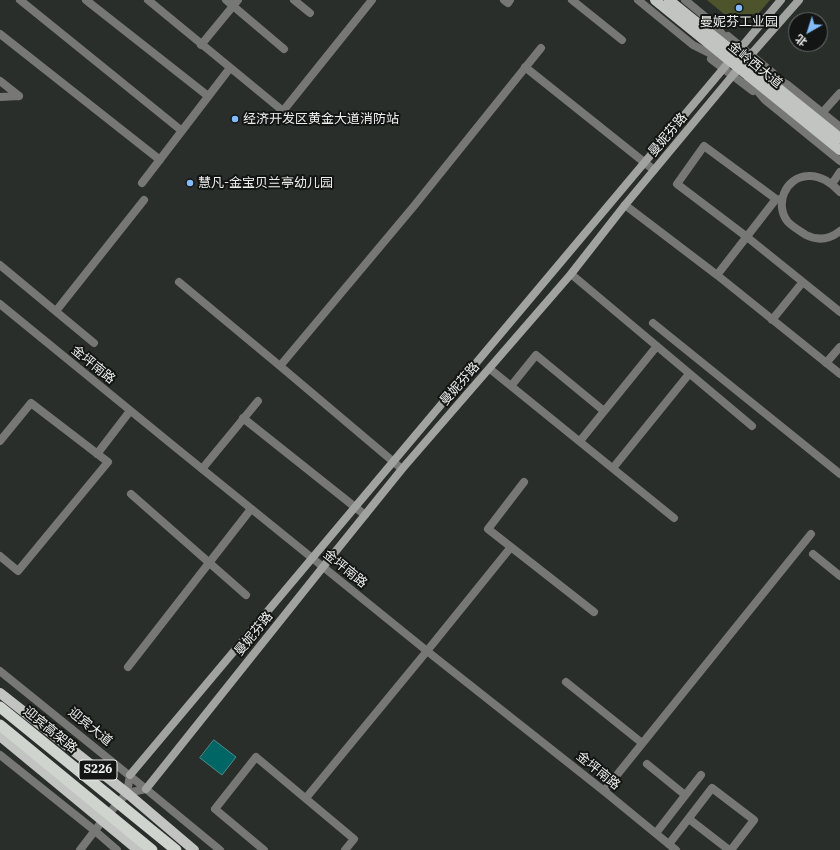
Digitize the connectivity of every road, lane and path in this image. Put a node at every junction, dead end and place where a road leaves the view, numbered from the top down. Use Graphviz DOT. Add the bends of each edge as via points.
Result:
graph roads {
  1 [pos="20,0"];
  2 [pos="86,0"];
  3 [pos="148,0"];
  4 [pos="226,0"];
  5 [pos="294,0"];
  6 [pos="372,0"];
  7 [pos="504,0"];
  8 [pos="510,0"];
  9 [pos="638,0"];
  10 [pos="655,0"];
  11 [pos="669,0"];
  12 [pos="685,0"];
  13 [pos="781,0"];
  14 [pos="799,0"];
  15 [pos="576,1"];
  16 [pos="235,3"];
  17 [pos="310,13"];
  18 [pos="0,34"];
  19 [pos="622,40"];
  20 [pos="202,45"];
  21 [pos="541,48"];
  22 [pos="284,49"];
  23 [pos="733,58"];
  24 [pos="741,64"];
  25 [pos="525,67"];
  26 [pos="230,68"];
  27 [pos="0,81"];
  28 [pos="840,93"];
  29 [pos="208,96"];
  30 [pos="0,97"];
  31 [pos="822,113"];
  32 [pos="840,127"];
  33 [pos="182,131"];
  34 [pos="840,138"];
  35 [pos="840,150"];
  36 [pos="160,160"];
  37 [pos="840,161"];
  38 [pos="644,163"];
  39 [pos="654,170"];
  40 [pos="840,172"];
  41 [pos="142,183"];
  42 [pos="832,184"];
  43 [pos="840,192"];
  44 [pos="144,200"];
  45 [pos="779,200"];
  46 [pos="625,206"];
  47 [pos="840,231"];
  48 [pos="747,237"];
  49 [pos="0,265"];
  50 [pos="572,274"];
  51 [pos="717,275"];
  52 [pos="179,282"];
  53 [pos="802,282"];
  54 [pos="0,304"];
  55 [pos="56,311"];
  56 [pos="840,312"];
  57 [pos="772,320"];
  58 [pos="653,323"];
  59 [pos="94,343"];
  60 [pos="657,346"];
  61 [pos="840,346"];
  62 [pos="826,362"];
  63 [pos="280,366"];
  64 [pos="490,369"];
  65 [pos="689,374"];
  66 [pos="840,374"];
  67 [pos="511,386"];
  68 [pos="258,401"];
  69 [pos="130,411"];
  70 [pos="604,411"];
  71 [pos="243,418"];
  72 [pos="752,426"];
  73 [pos="0,441"];
  74 [pos="580,441"];
  75 [pos="97,454"];
  76 [pos="393,462"];
  77 [pos="613,468"];
  78 [pos="202,469"];
  79 [pos="402,469"];
  80 [pos="840,474"];
  81 [pos="524,482"];
  82 [pos="131,494"];
  83 [pos="355,507"];
  84 [pos="251,509"];
  85 [pos="365,515"];
  86 [pos="674,518"];
  87 [pos="811,534"];
  88 [pos="511,547"];
  89 [pos="813,554"];
  90 [pos="0,556"];
  91 [pos="312,558"];
  92 [pos="209,563"];
  93 [pos="323,567"];
  94 [pos="840,576"];
  95 [pos="246,595"];
  96 [pos="594,612"];
  97 [pos="427,651"];
  98 [pos="128,667"];
  99 [pos="0,671"];
  100 [pos="0,679"];
  101 [pos="566,682"];
  102 [pos="19,686"];
  103 [pos="0,693"];
  104 [pos="0,707"];
  105 [pos="0,725"];
  106 [pos="0,736"];
  107 [pos="642,743"];
  108 [pos="0,755"];
  109 [pos="647,764"];
  110 [pos="130,775"];
  111 [pos="701,775"];
  112 [pos="146,789"];
  113 [pos="604,790"];
  114 [pos="127,794"];
  115 [pos="686,795"];
  116 [pos="306,798"];
  117 [pos="689,819"];
  118 [pos="103,820"];
  119 [pos="94,830"];
  120 [pos="656,833"];
  121 [pos="669,844"];
  122 [pos="80,850"];
  123 [pos="117,850"];
  124 [pos="138,850"];
  125 [pos="152,850"];
  126 [pos="176,850"];
  127 [pos="194,850"];
  128 [pos="220,850"];
  129 [pos="263,850"];
  130 [pos="345,850"];
  131 [pos="676,850"];
  132 [pos="730,850"];
  1 -- 33 [label="street"];
  2 -- 29 [label="street"];
  3 -- 20 [label="street"];
  4 -- 16 [label="street"];
  5 -- 17 [label="street"];
  6 -- 26 [label="street" via="283,111"];
  7 -- 8 [label="street" via="508,3"];
  9 -- 23 [label="street" via="693,45"];
  10 -- 23 [label="main road, 金岭西大道"];
  11 -- 23 [label="main road, 金岭西大道"];
  12 -- 23 [label="street" via="714,24"];
  13 -- 23 [label="main road, 曼妮芬路"];
  14 -- 24 [label="main road, 曼妮芬路"];
  15 -- 19 [label="street"];
  16 -- 20 [label="street"];
  16 -- 22 [label="street"];
  18 -- 36 [label="street"];
  20 -- 26 [label="street"];
  21 -- 25 [label="street"];
  23 -- 24 [label="main road, 金岭西大道"];
  23 -- 24 [label="street"];
  23 -- 38 [label="main road, 曼妮芬路"];
  24 -- 31 [label="street" via="788,84"];
  24 -- 34 [label="main road, 金岭西大道"];
  24 -- 35 [label="main road, 金岭西大道"];
  24 -- 37 [label="street" via="765,100"];
  24 -- 39 [label="main road, 曼妮芬路"];
  25 -- 38 [label="street"];
  25 -- 63 [label="street" via="414,206"];
  26 -- 29 [label="street"];
  27 -- 30 [label="street" via="19,96"];
  28 -- 31 [label="street"];
  29 -- 33 [label="street"];
  31 -- 32 [label="street"];
  33 -- 36 [label="street"];
  36 -- 41 [label="street"];
  38 -- 39 [label="street"];
  38 -- 76 [label="main road, 曼妮芬路"];
  39 -- 46 [label="main road, 曼妮芬路"];
  40 -- 42 [label="street"];
  42 -- 43 [label="street"];
  42 -- 45 [label="street" via="812,176 801,177 788,186"];
  44 -- 55 [label="street"];
  45 -- 47 [label="street" via="785,218 805,234 820,239 831,237"];
  45 -- 48 [label="street"];
  45 -- 48 [label="street" via="704,146 676,184"];
  46 -- 50 [label="main road, 曼妮芬路"];
  46 -- 51 [label="street"];
  48 -- 51 [label="street"];
  48 -- 53 [label="street"];
  49 -- 55 [label="street"];
  50 -- 60 [label="street"];
  50 -- 64 [label="main road, 曼妮芬路"];
  51 -- 57 [label="street"];
  52 -- 63 [label="street"];
  53 -- 56 [label="street"];
  53 -- 57 [label="street"];
  54 -- 69 [label="street, 金坪南路"];
  55 -- 59 [label="street"];
  57 -- 62 [label="street"];
  58 -- 80 [label="street"];
  60 -- 65 [label="street"];
  60 -- 70 [label="street"];
  61 -- 62 [label="street"];
  62 -- 66 [label="street"];
  63 -- 76 [label="street"];
  64 -- 67 [label="street"];
  64 -- 79 [label="main road, 曼妮芬路"];
  65 -- 72 [label="street"];
  65 -- 77 [label="street"];
  67 -- 70 [label="street" via="536,355"];
  67 -- 74 [label="street"];
  68 -- 71 [label="street"];
  69 -- 75 [label="street"];
  69 -- 78 [label="street, 金坪南路"];
  70 -- 74 [label="street"];
  71 -- 78 [label="street"];
  71 -- 83 [label="street"];
  73 -- 75 [label="street" via="31,403"];
  74 -- 77 [label="street"];
  75 -- 90 [label="street" via="108,462 18,571"];
  76 -- 79 [label="street"];
  76 -- 83 [label="main road, 曼妮芬路"];
  77 -- 86 [label="street"];
  78 -- 84 [label="street, 金坪南路"];
  79 -- 85 [label="main road, 曼妮芬路"];
  81 -- 88 [label="street" via="488,529"];
  82 -- 92 [label="street"];
  83 -- 85 [label="street"];
  83 -- 91 [label="main road, 曼妮芬路"];
  84 -- 91 [label="street, 金坪南路"];
  84 -- 92 [label="street"];
  85 -- 93 [label="main road, 曼妮芬路"];
  87 -- 107 [label="street"];
  88 -- 96 [label="street"];
  88 -- 97 [label="street"];
  89 -- 94 [label="street"];
  91 -- 93 [label="street, 金坪南路"];
  91 -- 110 [label="main road, 曼妮芬路"];
  92 -- 95 [label="street"];
  92 -- 98 [label="street"];
  93 -- 97 [label="street, 金坪南路"];
  93 -- 112 [label="main road, 曼妮芬路"];
  97 -- 113 [label="street, 金坪南路"];
  97 -- 116 [label="street"];
  99 -- 102 [label="street, 迎宾大道"];
  100 -- 102 [label="street"];
  101 -- 107 [label="street"];
  102 -- 110 [label="street, 迎宾大道"];
  103 -- 114 [label="main road, S226"];
  104 -- 126 [label="highway, 迎宾高架路, bridge"];
  105 -- 125 [label="highway, bridge"];
  106 -- 118 [label="main road, S226"];
  107 -- 113 [label="street"];
  108 -- 119 [label="street"];
  109 -- 115 [label="street"];
  110 -- 112 [label="street, 迎宾大道"];
  110 -- 114 [label="street"];
  111 -- 115 [label="street"];
  112 -- 114 [label="street"];
  112 -- 128 [label="street, 迎宾大道"];
  113 -- 120 [label="street, 金坪南路"];
  114 -- 118 [label="street"];
  114 -- 127 [label="main road, S226"];
  115 -- 120 [label="street"];
  116 -- 129 [label="street" via="256,757 215,809"];
  116 -- 130 [label="street" via="354,839"];
  117 -- 121 [label="street"];
  117 -- 132 [label="street"];
  117 -- 132 [label="street" via="712,788 754,820"];
  118 -- 119 [label="street"];
  118 -- 124 [label="main road, S226"];
  119 -- 122 [label="street"];
  119 -- 123 [label="street"];
  120 -- 121 [label="street, 金坪南路"];
  121 -- 131 [label="street, 金坪南路"];
}
